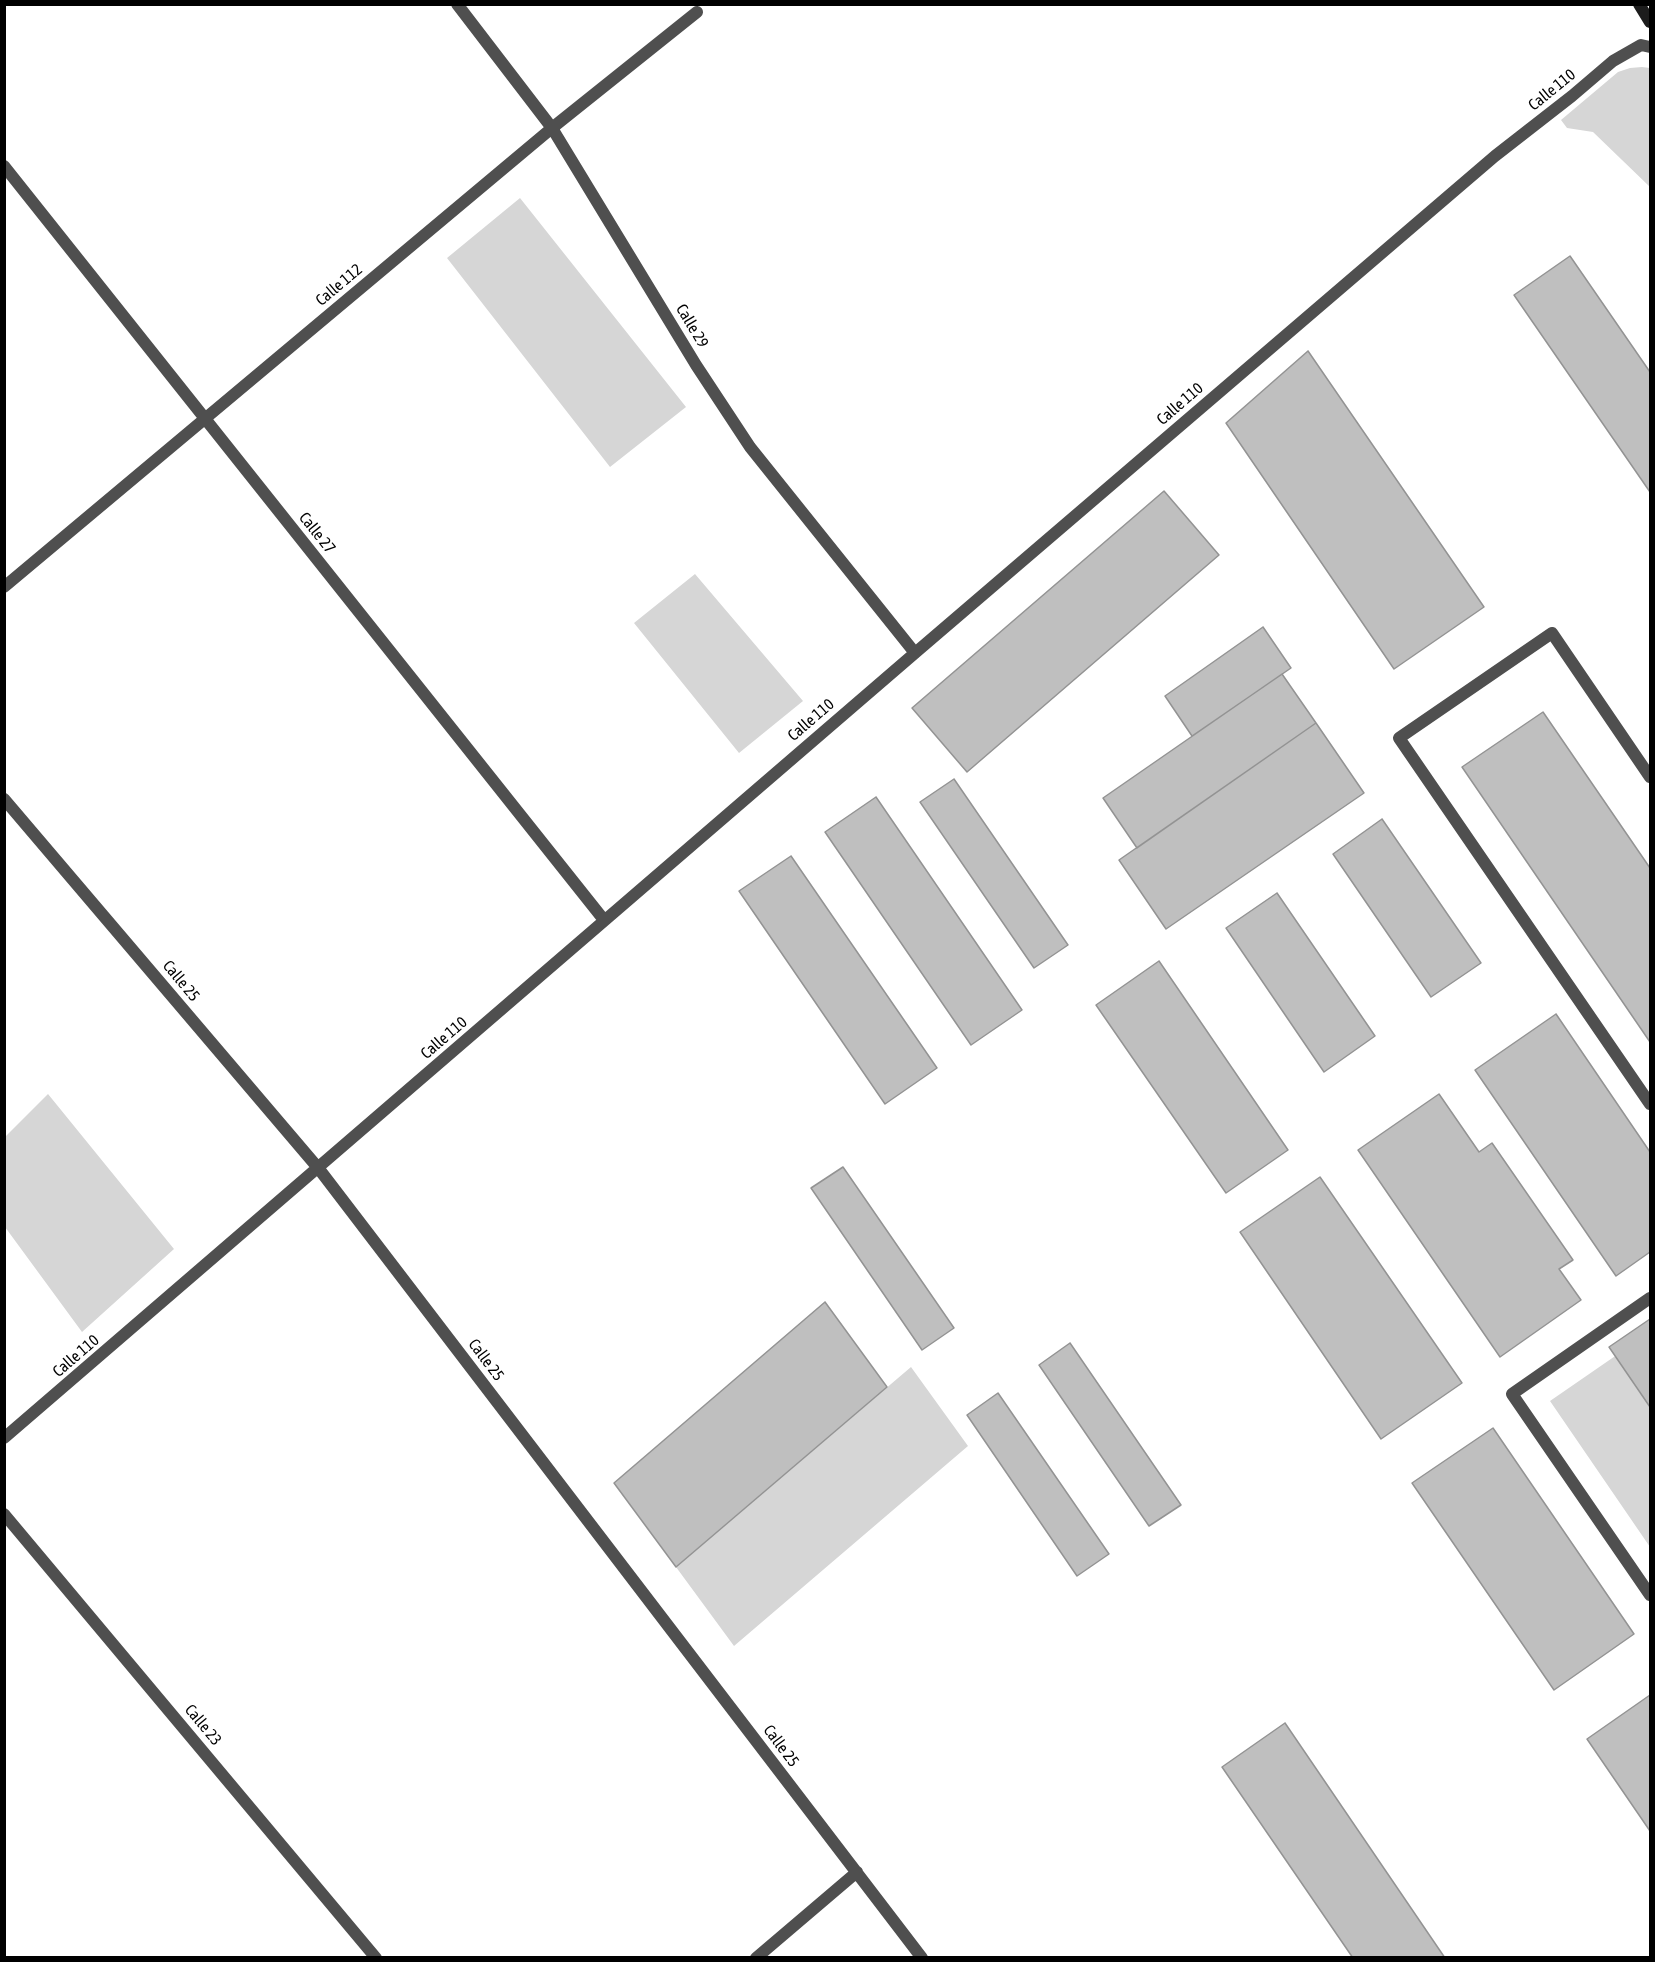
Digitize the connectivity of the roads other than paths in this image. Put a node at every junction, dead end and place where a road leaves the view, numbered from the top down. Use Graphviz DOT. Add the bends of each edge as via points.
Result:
graph roads {
  1 [pos="457,4"];
  2 [pos="1639,4"];
  3 [pos="697,12"];
  4 [pos="1650,22"];
  5 [pos="1650,47"];
  6 [pos="552,128"];
  7 [pos="4,166"];
  8 [pos="204,418"];
  9 [pos="4,587"];
  10 [pos="915,653"];
  11 [pos="1650,777"];
  12 [pos="4,799"];
  13 [pos="604,920"];
  14 [pos="1650,1104"];
  15 [pos="319,1169"];
  16 [pos="1650,1298"];
  17 [pos="4,1438"];
  18 [pos="4,1514"];
  19 [pos="1650,1595"];
  20 [pos="857,1872"];
  21 [pos="376,1958"];
  22 [pos="756,1958"];
  23 [pos="922,1958"];
  1 -- 6 [label="street, Calle 29"];
  2 -- 4 [label="main road"];
  3 -- 6 [label="street, Calle 112"];
  5 -- 10 [label="street, Calle 110" via="1641,45 1613,61 1495,156"];
  6 -- 8 [label="street, Calle 112"];
  6 -- 10 [label="street, Calle 29" via="750,447"];
  7 -- 8 [label="street, Calle 27"];
  8 -- 9 [label="street, Calle 112"];
  8 -- 13 [label="street, Calle 27"];
  10 -- 13 [label="street, Calle 110"];
  11 -- 14 [label="street" via="1552,633 1399,738"];
  12 -- 15 [label="street, Calle 25"];
  13 -- 15 [label="street, Calle 110"];
  15 -- 17 [label="street, Calle 110"];
  15 -- 20 [label="street, Calle 25"];
  16 -- 19 [label="street" via="1512,1394"];
  18 -- 21 [label="street, Calle 23"];
  20 -- 22 [label="street"];
  20 -- 23 [label="street, Calle 25"];
}
